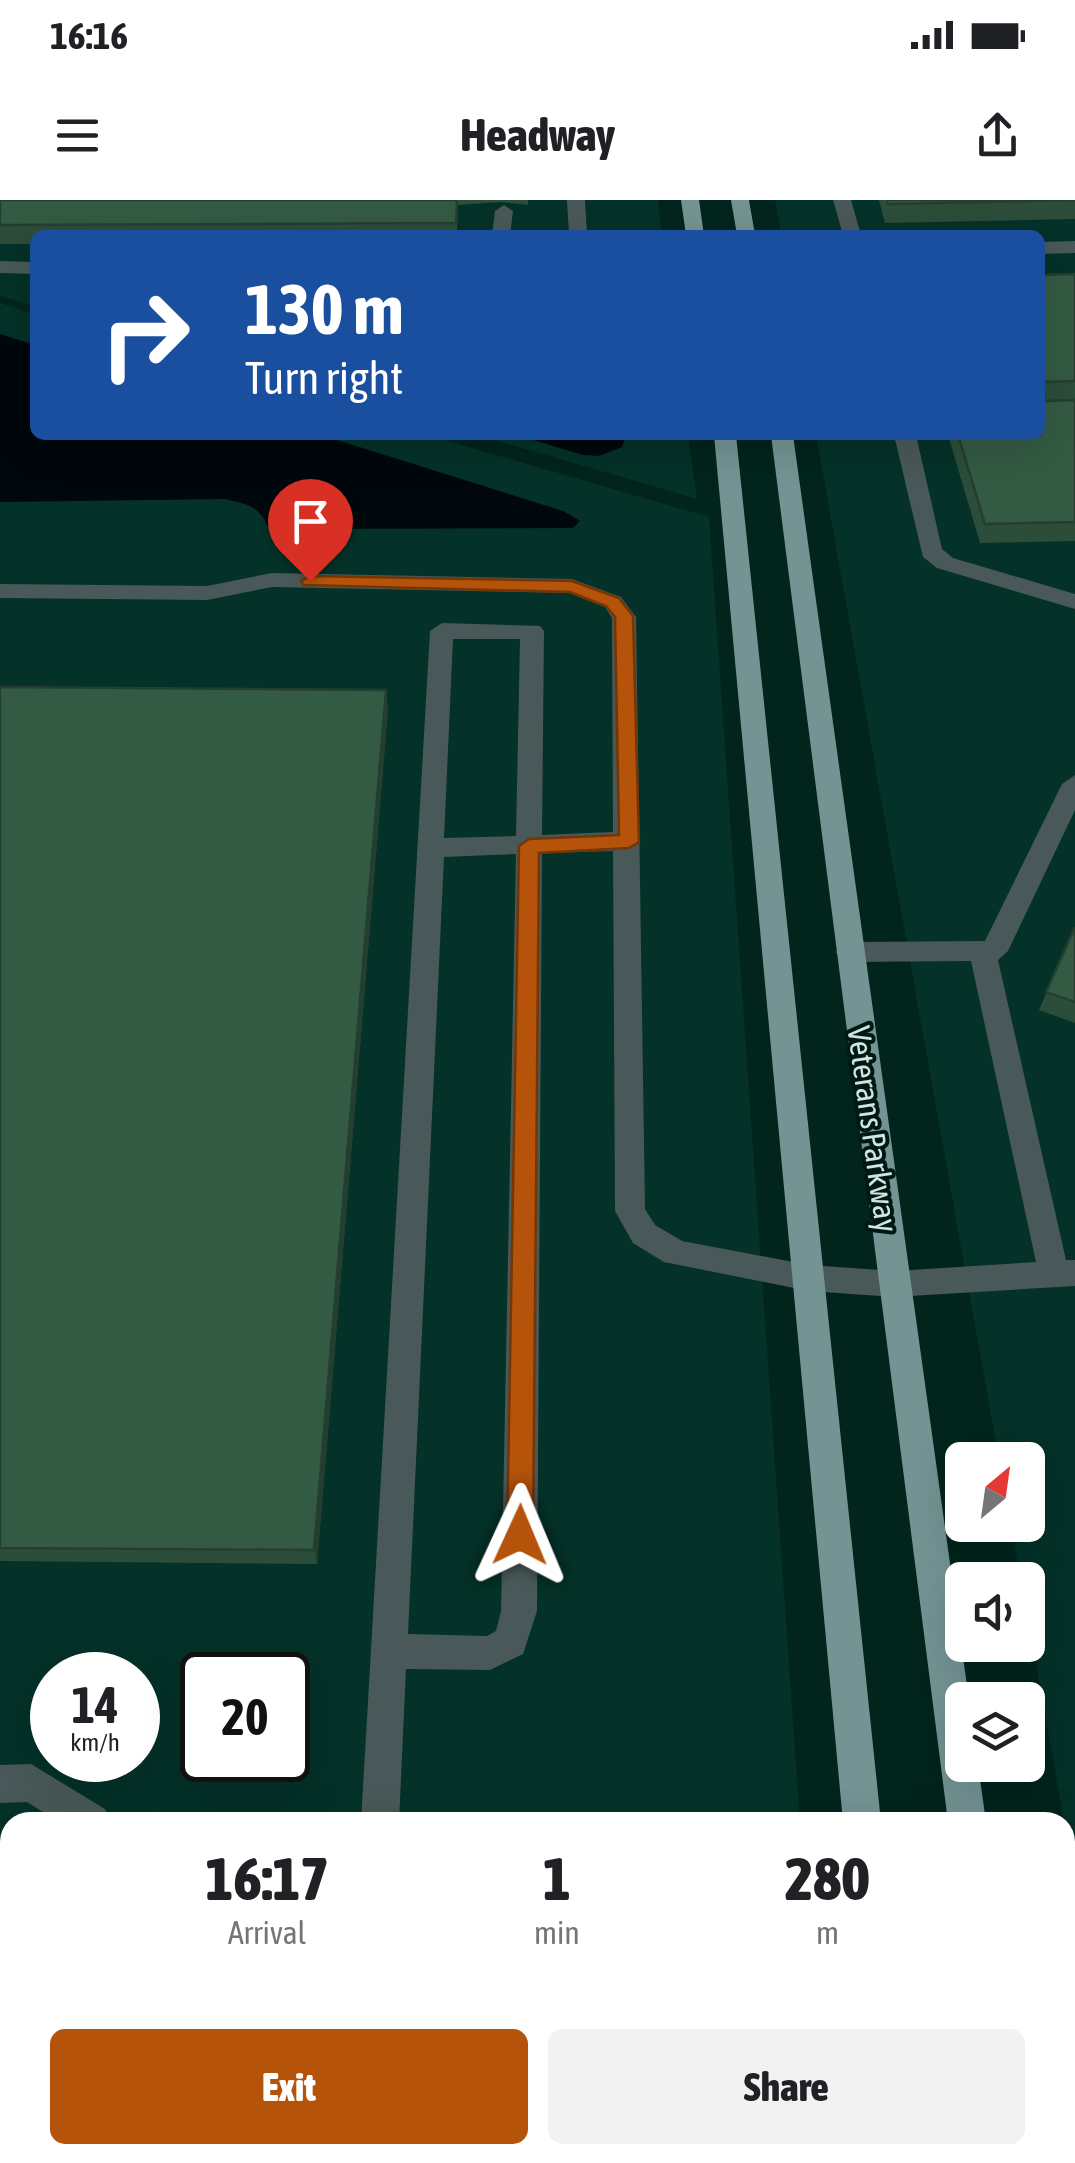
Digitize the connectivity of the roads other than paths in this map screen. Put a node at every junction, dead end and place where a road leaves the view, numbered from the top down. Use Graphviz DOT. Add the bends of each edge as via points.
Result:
graph roads {
  1 [pos="576,200"];
  2 [pos="690,200"];
  3 [pos="740,200"];
  4 [pos="842,200"];
  5 [pos="504,212"];
  6 [pos="502,230"];
  7 [pos="578,230"];
  8 [pos="694,230"];
  9 [pos="745,230"];
  10 [pos="851,230"];
  11 [pos="1075,247"];
  12 [pos="1045,248"];
  13 [pos="0,267"];
  14 [pos="30,268"];
  15 [pos="725,440"];
  16 [pos="783,440"];
  17 [pos="907,440"];
  18 [pos="0,591"];
  19 [pos="1075,602"];
  20 [pos="1075,784"];
  21 [pos="629,842"];
  22 [pos="529,846"];
  23 [pos="431,848"];
  24 [pos="982,951"];
  25 [pos="850,952"];
  26 [pos="1065,1273"];
  27 [pos="809,1278"];
  28 [pos="894,1284"];
  29 [pos="389,1651"];
  30 [pos="0,1784"];
  31 [pos="77,1812"];
  32 [pos="381,1812"];
  33 [pos="861,1812"];
  34 [pos="966,1812"];
  1 -- 7 [label="lane"];
  2 -- 8 [label="main road"];
  3 -- 9 [label="main road"];
  4 -- 10 [label="lane"];
  5 -- 6 [label="lane"];
  11 -- 12 [label="lane"];
  13 -- 14 [label="lane"];
  15 -- 27 [label="main road"];
  16 -- 25 [label="main road, Veterans Parkway"];
  17 -- 19 [label="lane" via="930,552 944,563"];
  18 -- 21 [label="lane" via="207,594 272,580 591,591 624,616"];
  20 -- 24 [label="lane" via="994,951"];
  21 -- 22 [label="lane"];
  21 -- 27 [label="lane" via="630,1211 644,1234 675,1253"];
  22 -- 23 [label="lane"];
  22 -- 23 [label="lane" via="532,631 442,631"];
  22 -- 29 [label="lane" via="519,1611 510,1642 490,1653"];
  23 -- 29 [label="lane"];
  24 -- 25 [label="lane"];
  24 -- 26 [label="lane"];
  25 -- 28 [label="main road, Veterans Parkway"];
  26 -- 28 [label="lane"];
  27 -- 28 [label="lane"];
  27 -- 33 [label="main road"];
  28 -- 34 [label="main road, Veterans Parkway"];
  29 -- 32 [label="lane"];
  30 -- 31 [label="lane" via="32,1783"];
}
